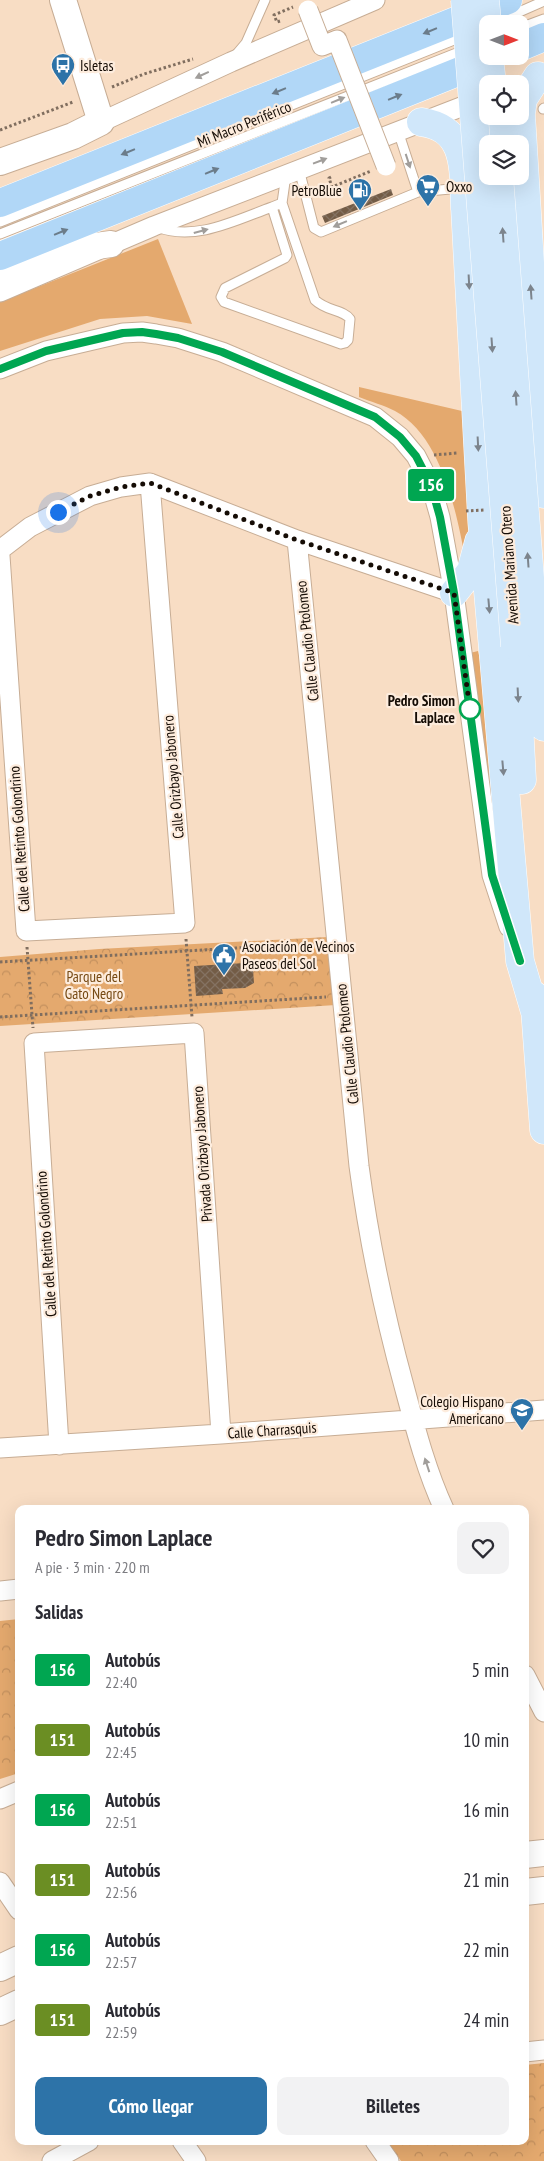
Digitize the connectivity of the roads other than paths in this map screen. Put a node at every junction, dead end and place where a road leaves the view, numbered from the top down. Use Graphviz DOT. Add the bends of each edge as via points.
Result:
graph roads {
  1 [pos="63,0"];
  2 [pos="265,0"];
  3 [pos="465,0"];
  4 [pos="485,0"];
  5 [pos="508,0"];
  6 [pos="544,1"];
  7 [pos="366,2"];
  8 [pos="308,10"];
  9 [pos="486,15"];
  10 [pos="512,15"];
  11 [pos="544,19"];
  12 [pos="529,25"];
  13 [pos="479,30"];
  14 [pos="544,37"];
  15 [pos="529,43"];
  16 [pos="479,50"];
  17 [pos="479,51"];
  18 [pos="231,62"];
  19 [pos="533,78"];
  20 [pos="479,100"];
  21 [pos="101,122"];
  22 [pos="410,127"];
  23 [pos="73,136"];
  24 [pos="0,162"];
  25 [pos="386,166"];
  26 [pos="292,171"];
  27 [pos="0,180"];
  28 [pos="499,185"];
  29 [pos="464,188"];
  30 [pos="418,192"];
  31 [pos="0,203"];
  32 [pos="282,203"];
  33 [pos="525,203"];
  34 [pos="272,207"];
  35 [pos="466,216"];
  36 [pos="0,222"];
  37 [pos="154,226"];
  38 [pos="0,234"];
  39 [pos="111,244"];
  40 [pos="0,256"];
  41 [pos="0,274"];
  42 [pos="0,292"];
  43 [pos="0,369"];
  44 [pos="542,425"];
  45 [pos="150,483"];
  46 [pos="544,494"];
  47 [pos="482,522"];
  48 [pos="297,540"];
  49 [pos="0,550"];
  50 [pos="0,556"];
  51 [pos="454,593"];
  52 [pos="525,645"];
  53 [pos="544,727"];
  54 [pos="32,930"];
  55 [pos="520,961"];
  56 [pos="535,1012"];
  57 [pos="194,1033"];
  58 [pos="544,1130"];
  59 [pos="544,1410"];
  60 [pos="413,1420"];
  61 [pos="221,1434"];
  62 [pos="59,1445"];
  63 [pos="0,1448"];
  64 [pos="443,1505"];
  65 [pos="15,1589"];
  66 [pos="0,1591"];
  67 [pos="529,1687"];
  68 [pos="536,1705"];
  69 [pos="15,1793"];
  70 [pos="0,1799"];
  71 [pos="544,1853"];
  72 [pos="529,1855"];
  73 [pos="0,1882"];
  74 [pos="544,1890"];
  75 [pos="529,1892"];
  76 [pos="15,1904"];
  77 [pos="15,1961"];
  78 [pos="0,1968"];
  79 [pos="15,2005"];
  80 [pos="0,2012"];
  81 [pos="544,2050"];
  82 [pos="529,2052"];
  83 [pos="82,2145"];
  84 [pos="185,2145"];
  85 [pos="378,2145"];
  86 [pos="52,2161"];
  87 [pos="196,2161"];
  88 [pos="389,2161"];
  1 -- 21 [label="main road"];
  2 -- 18 [label="lane" via="246,43"];
  3 -- 52 [label="main road, Avenida Mariano Otero, one-way, bridge"];
  4 -- 9 [label="main road, bridge"];
  5 -- 31 [label="highway, one-way"];
  6 -- 10 [label="lane"];
  7 -- 18 [label="street"];
  8 -- 25 [label="street, bridge" via="322,46 337,40"];
  11 -- 12 [label="lane"];
  13 -- 36 [label="lane, Mi Macro Periférico"];
  14 -- 15 [label="highway"];
  38 -- 16 [label="lane, Mi Macro Periférico, one-way"];
  40 -- 17 [label="highway, one-way"];
  18 -- 21 [label="street, one-way"];
  19 -- 33 [label="main road" via="522,105"];
  20 -- 22 [label="street"];
  21 -- 23 [label="main road"];
  26 -- 22 [label="street, one-way"];
  22 -- 29 [label="main road" via="438,126 456,142 462,157"];
  22 -- 30 [label="lane, one-way"];
  23 -- 24 [label="main road"];
  23 -- 27 [label="main road" via="45,157"];
  30 -- 26 [label="lane, one-way" via="321,232 314,228"];
  26 -- 32 [label="lane"];
  26 -- 37 [label="street"];
  52 -- 28 [label="main road, Avenida Mariano Otero, one-way, bridge"];
  29 -- 30 [label="lane"];
  29 -- 35 [label="main road"];
  32 -- 34 [label="lane"];
  32 -- 34 [label="lane" via="315,300 328,310 347,315 350,319 345,343 224,302 221,297 224,288 287,255"];
  33 -- 35 [label="main road" via="514,184 492,179 471,191"];
  44 -- 33 [label="main road, one-way" via="532,229"];
  37 -- 34 [label="lane, one-way" via="176,233 199,232"];
  35 -- 47 [label="main road, one-way"];
  37 -- 39 [label="street"];
  39 -- 41 [label="main road" via="67,250"];
  39 -- 42 [label="street"];
  43 -- 51 [label="street" via="46,351 123,333 142,332 178,338 222,352 375,417 400,437 416,456 431,485"];
  44 -- 46 [label="main road"];
  45 -- 48 [label="street"];
  45 -- 49 [label="street" via="90,496 30,527"];
  45 -- 54 [label="street, Calle Orizbayo Jabonero" via="185,923"];
  47 -- 51 [label="main road" via="478,552 471,571"];
  47 -- 55 [label="main road, one-way"];
  48 -- 51 [label="street"];
  48 -- 60 [label="street, Calle Claudio Ptolomeo" via="359,1166 392,1343"];
  50 -- 54 [label="street, Calle del Retinto Golondrino"];
  51 -- 55 [label="street" via="492,875"];
  52 -- 53 [label="main road, Avenida Mariano Otero"];
  52 -- 56 [label="main road, Avenida Mariano Otero, one-way"];
  55 -- 56 [label="main road"];
  56 -- 58 [label="main road, Avenida Mariano Otero"];
  57 -- 61 [label="street, Privada Orizbayo Jabonero"];
  57 -- 62 [label="street, Calle del Retinto Golondrino" via="34,1043"];
  59 -- 60 [label="street, Calle Charrasquis"];
  60 -- 61 [label="street, Calle Charrasquis"];
  64 -- 60 [label="street, Calle Claudio Ptolomeo, one-way"];
  61 -- 62 [label="street, Calle Charrasquis"];
  62 -- 63 [label="street, Calle Charrasquis"];
  65 -- 66 [label="street"];
  67 -- 68 [label="street"];
  69 -- 70 [label="street"];
  71 -- 72 [label="main road"];
  73 -- 76 [label="street"];
  74 -- 75 [label="main road"];
  77 -- 78 [label="main road"];
  79 -- 80 [label="main road"];
  81 -- 82 [label="street"];
  83 -- 86 [label="street"];
  84 -- 87 [label="street"];
  85 -- 88 [label="street"];
}
